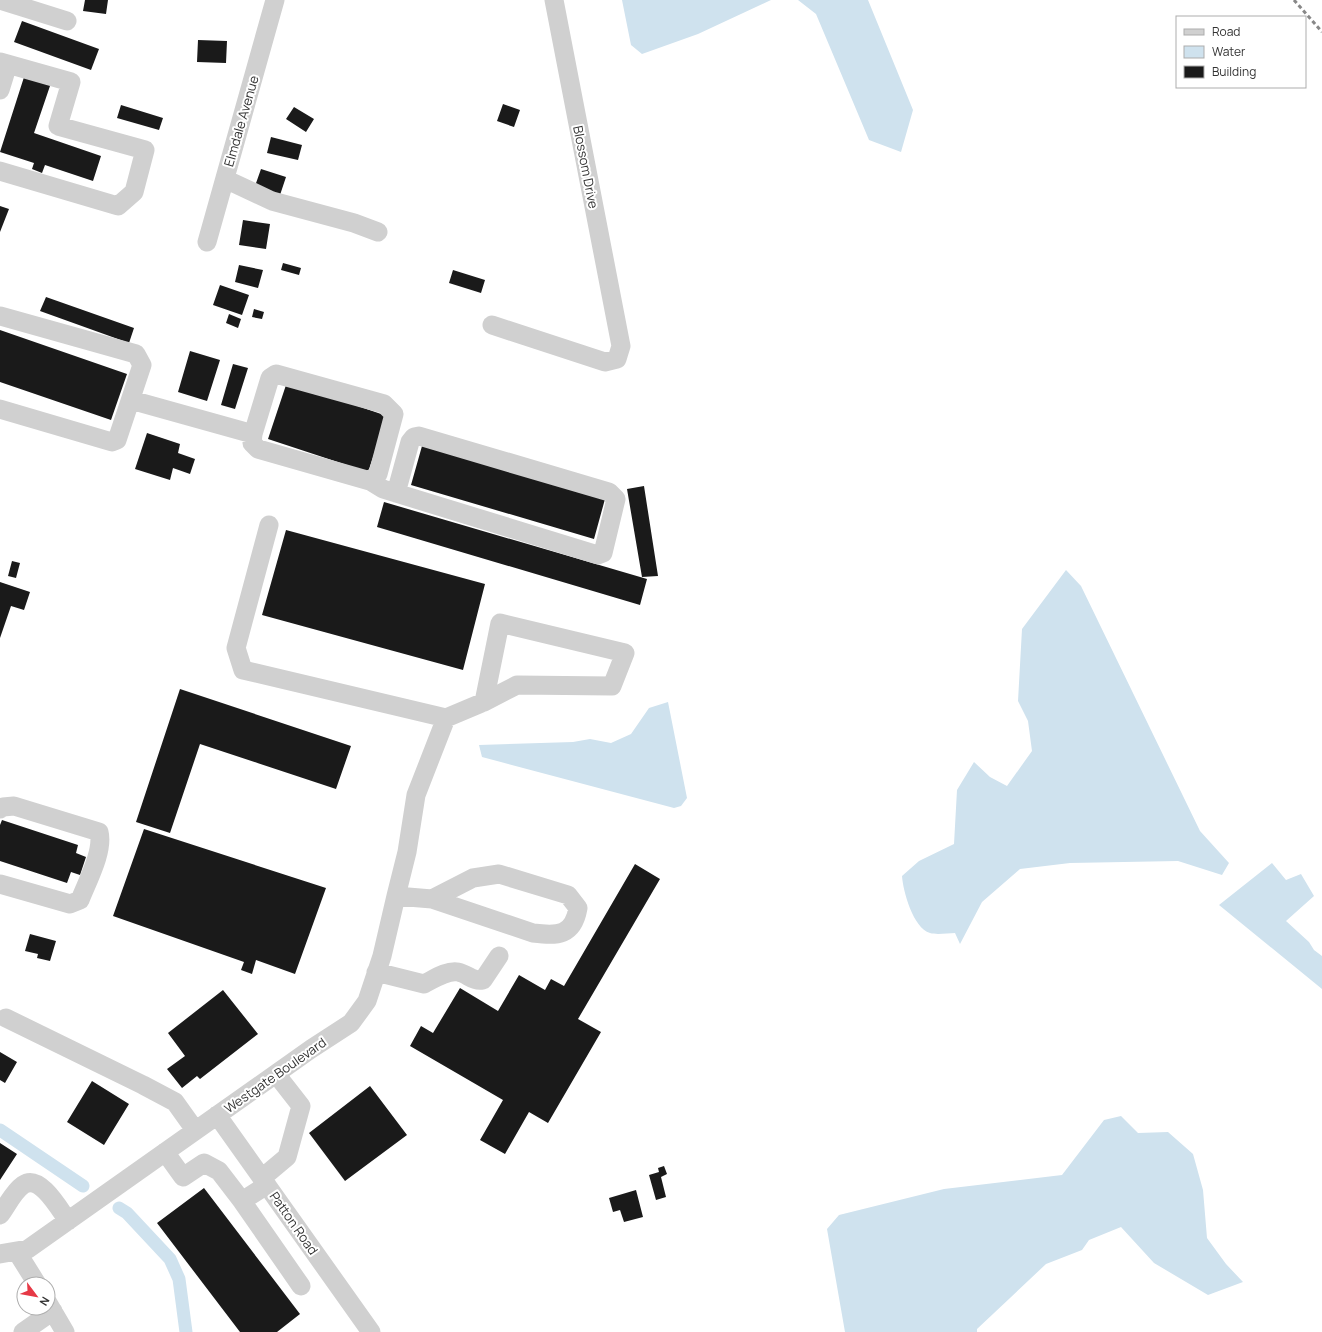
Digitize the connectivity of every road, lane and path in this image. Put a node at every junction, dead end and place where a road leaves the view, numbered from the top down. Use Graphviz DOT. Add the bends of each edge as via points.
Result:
graph roads {
  1 [pos="0,0"];
  2 [pos="275,0"];
  3 [pos="554,0"];
  4 [pos="68,21"];
  5 [pos="4,63"];
  6 [pos="0,90"];
  7 [pos="0,171"];
  8 [pos="225,179"];
  9 [pos="378,232"];
  10 [pos="207,242"];
  11 [pos="0,316"];
  12 [pos="492,325"];
  13 [pos="131,400"];
  14 [pos="0,409"];
  15 [pos="253,434"];
  16 [pos="370,481"];
  17 [pos="396,493"];
  18 [pos="269,525"];
  19 [pos="484,702"];
  20 [pos="446,718"];
  21 [pos="0,809"];
  22 [pos="0,884"];
  23 [pos="396,896"];
  24 [pos="432,899"];
  25 [pos="499,956"];
  26 [pos="376,972"];
  27 [pos="6,1018"];
  28 [pos="276,1074"];
  29 [pos="217,1115"];
  30 [pos="196,1130"];
  31 [pos="165,1152"];
  32 [pos="264,1182"];
  33 [pos="242,1201"];
  34 [pos="0,1215"];
  35 [pos="68,1221"];
  36 [pos="9,1253"];
  37 [pos="29,1276"];
  38 [pos="302,1286"];
  39 [pos="40,1316"];
  40 [pos="55,1316"];
  41 [pos="23,1332"];
  42 [pos="65,1332"];
  43 [pos="371,1332"];
  1 -- 4 [label="street"];
  2 -- 8 [label="street, Elmdale Avenue"];
  3 -- 12 [label="street, Blossom Drive" via="620,346 617,359 605,362"];
  5 -- 6 [label="street"];
  5 -- 7 [label="street" via="72,82 58,126 144,150 134,192 118,206"];
  8 -- 9 [label="street" via="272,201"];
  8 -- 10 [label="street, Elmdale Avenue"];
  11 -- 13 [label="street" via="136,354 142,365"];
  13 -- 14 [label="street" via="117,440 112,442"];
  13 -- 15 [label="street"];
  15 -- 16 [label="street" via="252,443 258,449"];
  15 -- 16 [label="street" via="270,378 276,374 384,404 394,414 378,474"];
  16 -- 17 [label="street"];
  17 -- 17 [label="street" via="598,555 603,553 616,499 609,492 419,436 410,442"];
  18 -- 20 [label="street" via="236,648 243,670"];
  19 -- 19 [label="street" via="517,685 612,686 625,653 500,623"];
  19 -- 20 [label="street"];
  20 -- 23 [label="street, Westgate Boulevard" via="416,795 407,852"];
  21 -- 22 [label="street" via="14,806 99,832 100,837 98,853 80,900 70,904"];
  23 -- 24 [label="street"];
  23 -- 26 [label="street, Westgate Boulevard"];
  24 -- 24 [label="street" via="533,933 549,935 563,933 576,922 578,908 568,895 499,874 473,878"];
  25 -- 26 [label="street" via="483,980 477,981 458,972 438,976 424,984"];
  26 -- 28 [label="street, Westgate Boulevard" via="367,1001 351,1023"];
  27 -- 30 [label="street" via="174,1102"];
  28 -- 29 [label="street, Westgate Boulevard"];
  28 -- 32 [label="street" via="302,1106 287,1158"];
  29 -- 30 [label="street, Westgate Boulevard"];
  29 -- 32 [label="street, Patton Road"];
  30 -- 31 [label="street, Westgate Boulevard"];
  31 -- 33 [label="street" via="183,1177 204,1163 219,1171"];
  31 -- 35 [label="street, Westgate Boulevard"];
  32 -- 33 [label="street"];
  32 -- 43 [label="street, Patton Road"];
  33 -- 38 [label="street"];
  34 -- 35 [label="street" via="24,1184 33,1183 52,1198"];
  35 -- 36 [label="street, Westgate Boulevard" via="28,1249"];
  36 -- 37 [label="street"];
  39 -- 41 [label="street"];
  40 -- 42 [label="street"];
}
